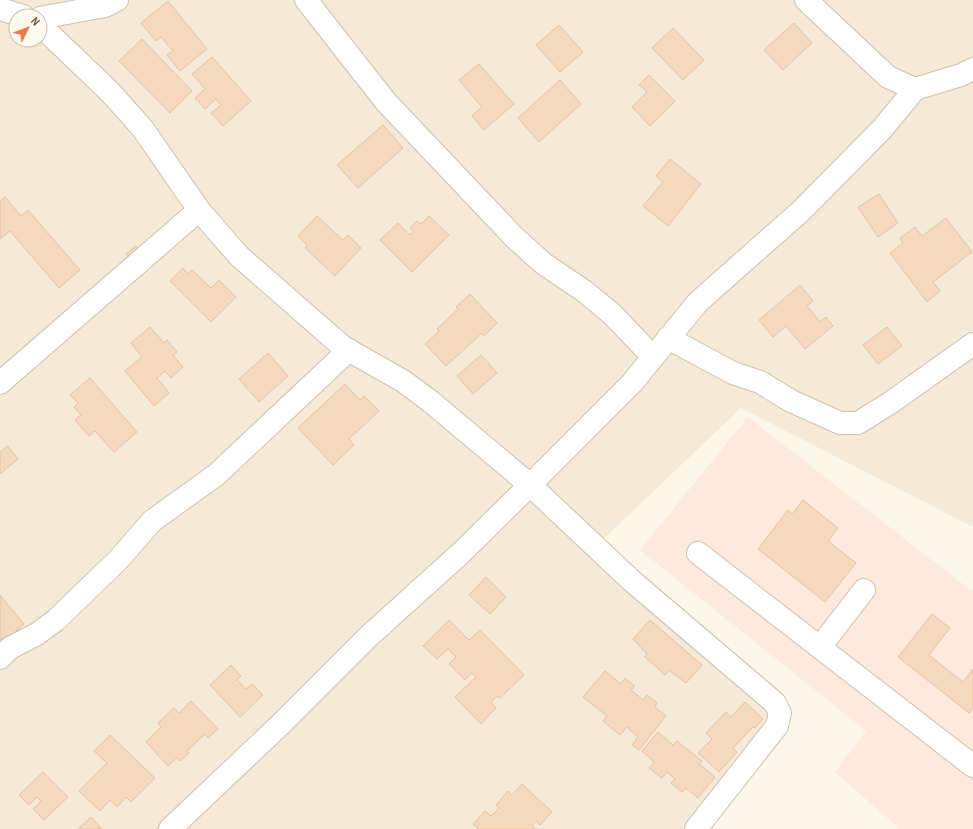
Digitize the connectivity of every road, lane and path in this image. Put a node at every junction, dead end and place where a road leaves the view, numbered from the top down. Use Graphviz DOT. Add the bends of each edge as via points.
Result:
graph roads {
  1 [pos="117,0"];
  2 [pos="306,0"];
  3 [pos="806,0"];
  4 [pos="48,17"];
  5 [pos="48,33"];
  6 [pos="973,69"];
  7 [pos="915,89"];
  8 [pos="199,210"];
  9 [pos="668,338"];
  10 [pos="973,344"];
  11 [pos="349,350"];
  12 [pos="653,357"];
  13 [pos="0,383"];
  14 [pos="530,486"];
  15 [pos="698,553"];
  16 [pos="864,590"];
  17 [pos="820,647"];
  18 [pos="0,658"];
  19 [pos="973,766"];
  20 [pos="170,829"];
  21 [pos="696,829"];
  1 -- 4 [label="street" via="105,6"];
  2 -- 12 [label="street" via="386,102 515,238 544,264 612,314"];
  3 -- 7 [label="street" via="888,77"];
  5 -- 8 [label="street" via="115,97 151,141"];
  6 -- 7 [label="street"];
  7 -- 9 [label="street" via="882,129 801,211 698,302"];
  8 -- 11 [label="street" via="239,256 317,326"];
  8 -- 13 [label="street"];
  9 -- 10 [label="street" via="733,373 760,382 792,401 840,423 858,423"];
  9 -- 12 [label="street"];
  11 -- 14 [label="street" via="403,381 430,401"];
  11 -- 18 [label="street" via="216,475 152,521 119,559 56,620 37,634 10,648"];
  12 -- 14 [label="street" via="632,383"];
  14 -- 20 [label="street" via="369,636"];
  14 -- 21 [label="street" via="632,581 758,687 775,703 780,713 777,726"];
  15 -- 17 [label="street"];
  16 -- 17 [label="street"];
  17 -- 19 [label="street"];
}
